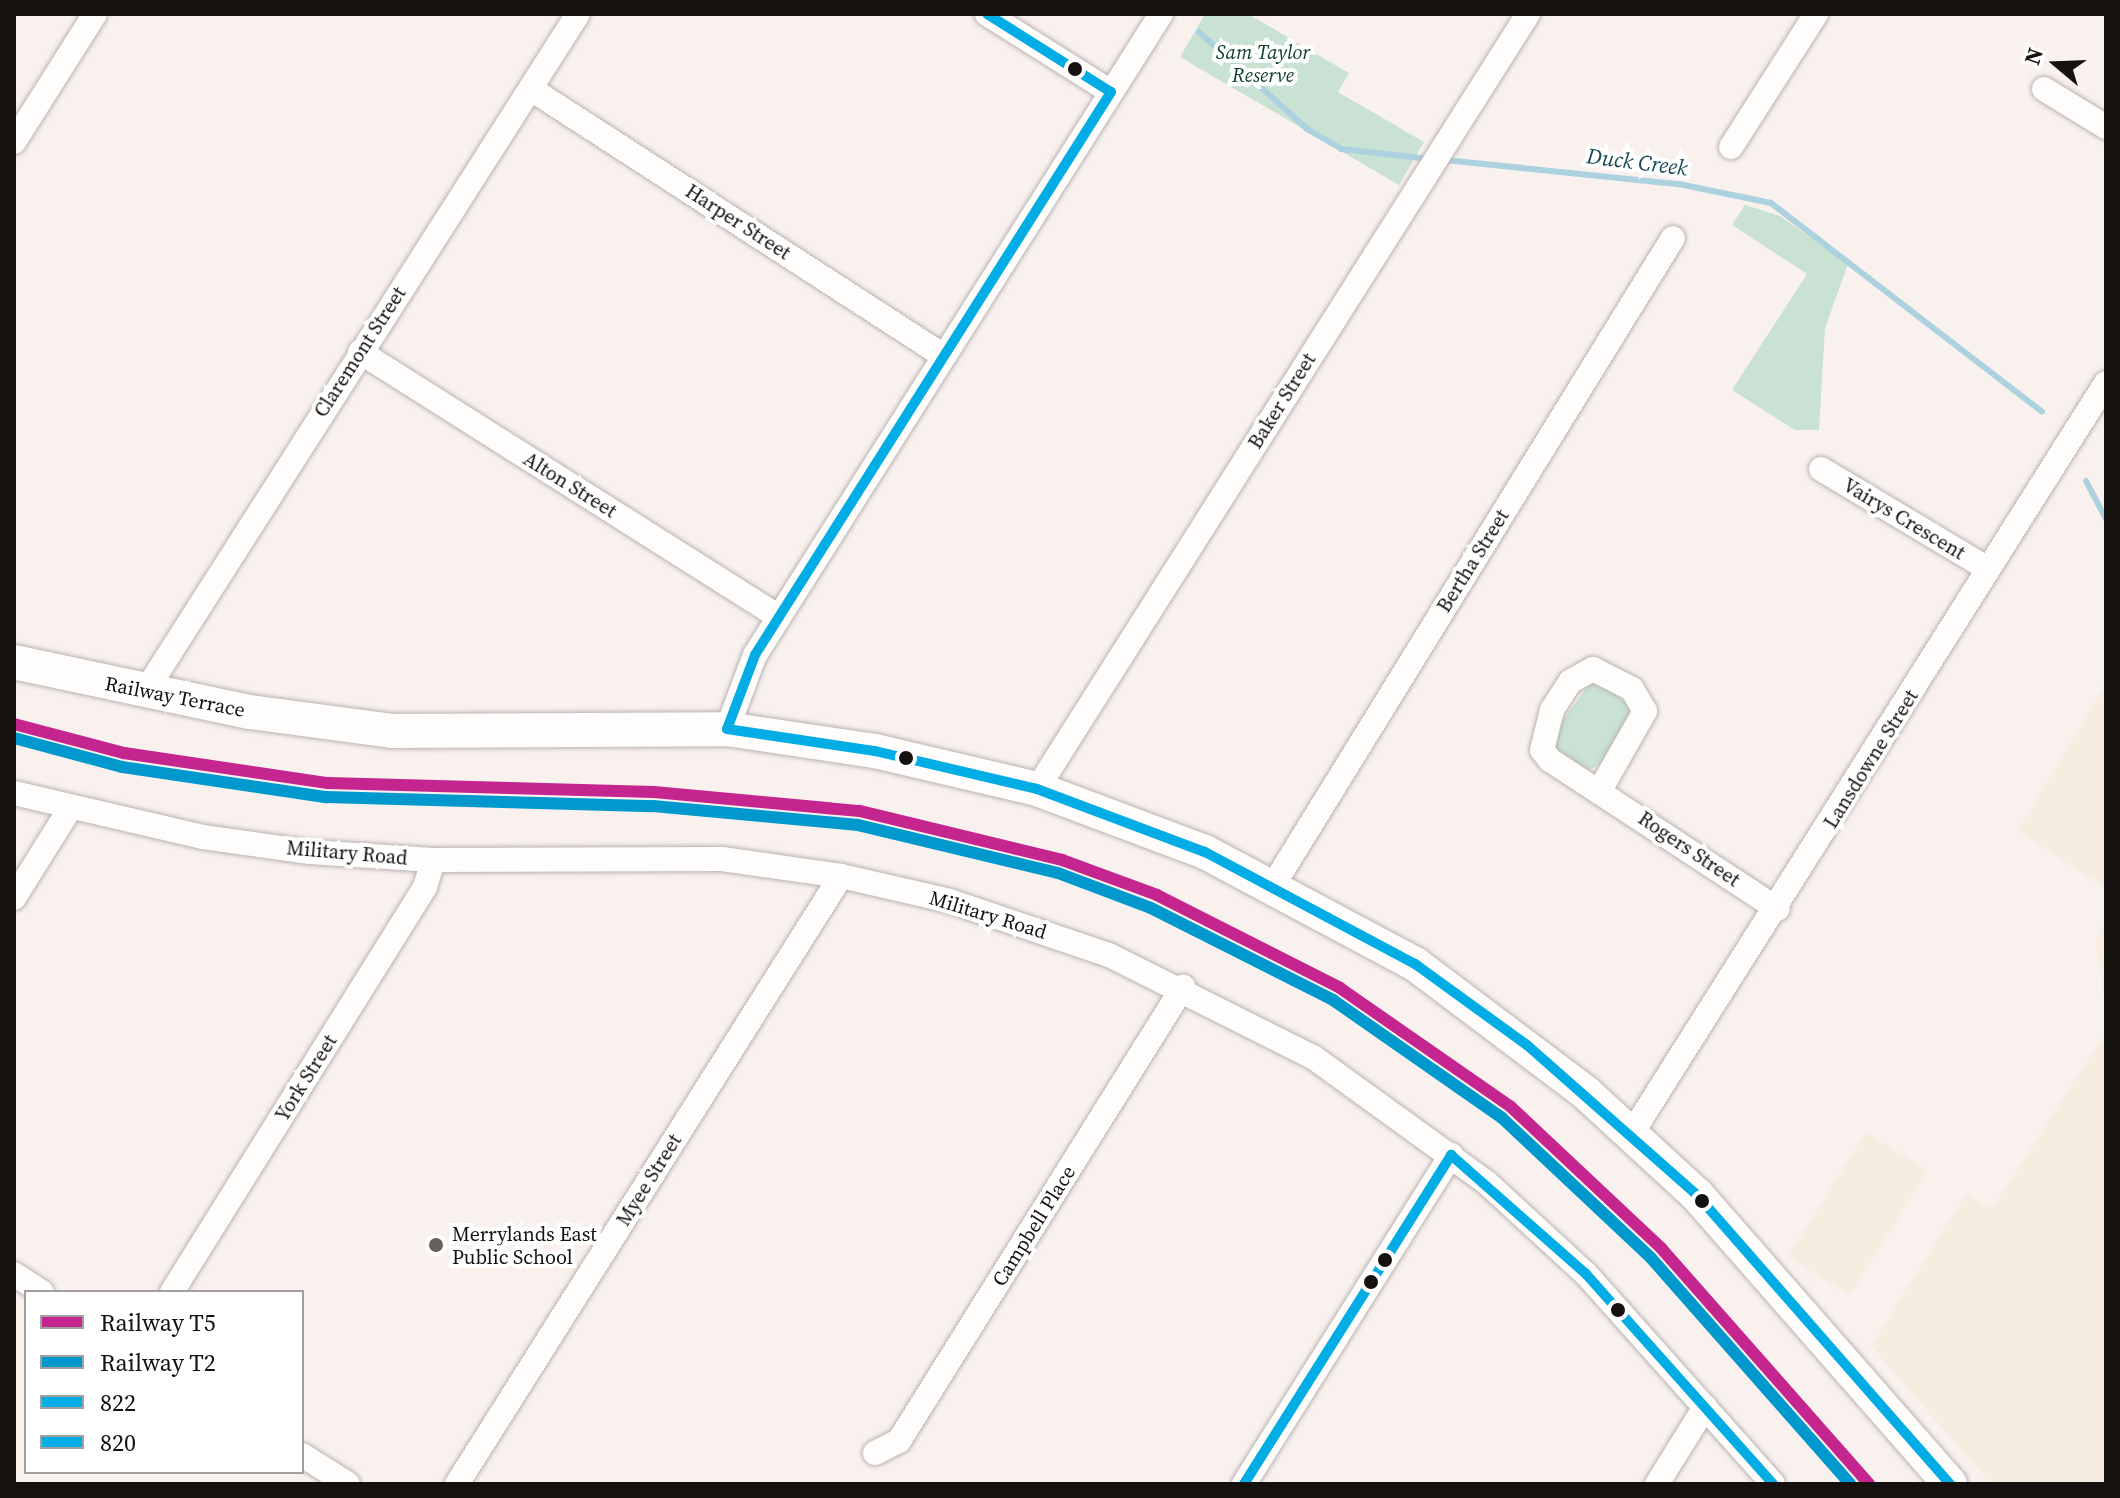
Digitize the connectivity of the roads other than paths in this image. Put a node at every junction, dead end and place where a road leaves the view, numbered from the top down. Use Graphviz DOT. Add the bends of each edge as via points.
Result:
graph roads {
  1 [pos="95,14"];
  2 [pos="578,14"];
  3 [pos="987,14"];
  4 [pos="1528,14"];
  5 [pos="1811,16"];
  6 [pos="1159,17"];
  7 [pos="531,89"];
  8 [pos="2044,89"];
  9 [pos="1111,92"];
  10 [pos="2106,127"];
  11 [pos="14,142"];
  12 [pos="1731,147"];
  13 [pos="1673,238"];
  14 [pos="360,352"];
  15 [pos="944,356"];
  16 [pos="2106,383"];
  17 [pos="1821,469"];
  18 [pos="1988,569"];
  19 [pos="779,617"];
  20 [pos="14,662"];
  21 [pos="145,692"];
  22 [pos="727,729"];
  23 [pos="1037,789"];
  24 [pos="1600,790"];
  25 [pos="14,793"];
  26 [pos="69,810"];
  27 [pos="433,860"];
  28 [pos="841,876"];
  29 [pos="1274,884"];
  30 [pos="14,898"];
  31 [pos="1778,909"];
  32 [pos="1183,987"];
  33 [pos="1632,1133"];
  34 [pos="1451,1155"];
  35 [pos="14,1274"];
  36 [pos="39,1290"];
  37 [pos="173,1290"];
  38 [pos="1705,1407"];
  39 [pos="875,1453"];
  40 [pos="304,1456"];
  41 [pos="348,1484"];
  42 [pos="457,1484"];
  43 [pos="1244,1484"];
  44 [pos="1657,1484"];
  45 [pos="1773,1484"];
  46 [pos="1950,1484"];
  1 -- 11 [label="street"];
  2 -- 7 [label="street, Claremont Street"];
  3 -- 9 [label="street"];
  4 -- 23 [label="street, Baker Street"];
  5 -- 12 [label="street"];
  6 -- 9 [label="street"];
  7 -- 14 [label="street, Claremont Street"];
  7 -- 15 [label="street, Harper Street"];
  8 -- 10 [label="street"];
  9 -- 15 [label="street"];
  13 -- 29 [label="street, Bertha Street"];
  14 -- 19 [label="street, Alton Street"];
  14 -- 21 [label="street, Claremont Street"];
  15 -- 19 [label="street"];
  16 -- 18 [label="street, Lansdowne Street"];
  17 -- 18 [label="street, Vairys Crescent"];
  18 -- 31 [label="street, Lansdowne Street"];
  19 -- 22 [label="street" via="737,692"];
  20 -- 21 [label="main road, Railway Terrace"];
  21 -- 22 [label="main road, Railway Terrace" via="448,735 607,726"];
  22 -- 23 [label="main road, Railway Terrace" via="875,751"];
  23 -- 29 [label="main road, Railway Terrace"];
  24 -- 24 [label="street, Rogers Street" via="1550,760 1540,738 1570,682 1593,669 1632,689 1645,711"];
  24 -- 31 [label="street, Rogers Street"];
  25 -- 26 [label="street, Military Road"];
  26 -- 27 [label="street, Military Road" via="218,839"];
  26 -- 30 [label="street"];
  27 -- 28 [label="street, Military Road" via="722,859"];
  27 -- 37 [label="street, York Street" via="425,887"];
  28 -- 32 [label="street, Military Road" via="1035,928"];
  28 -- 42 [label="street, Myee Street"];
  29 -- 33 [label="main road, Railway Terrace" via="1468,999"];
  31 -- 33 [label="street, Lansdowne Street"];
  32 -- 34 [label="street, Military Road" via="1313,1057"];
  32 -- 39 [label="street, Campbell Place" via="899,1441"];
  33 -- 46 [label="main road, Railway Terrace" via="1697,1195"];
  34 -- 38 [label="street, Military Road" via="1532,1221"];
  34 -- 43 [label="street"];
  35 -- 36 [label="street"];
  38 -- 44 [label="street"];
  38 -- 45 [label="street, Military Road"];
  40 -- 41 [label="street"];
}
